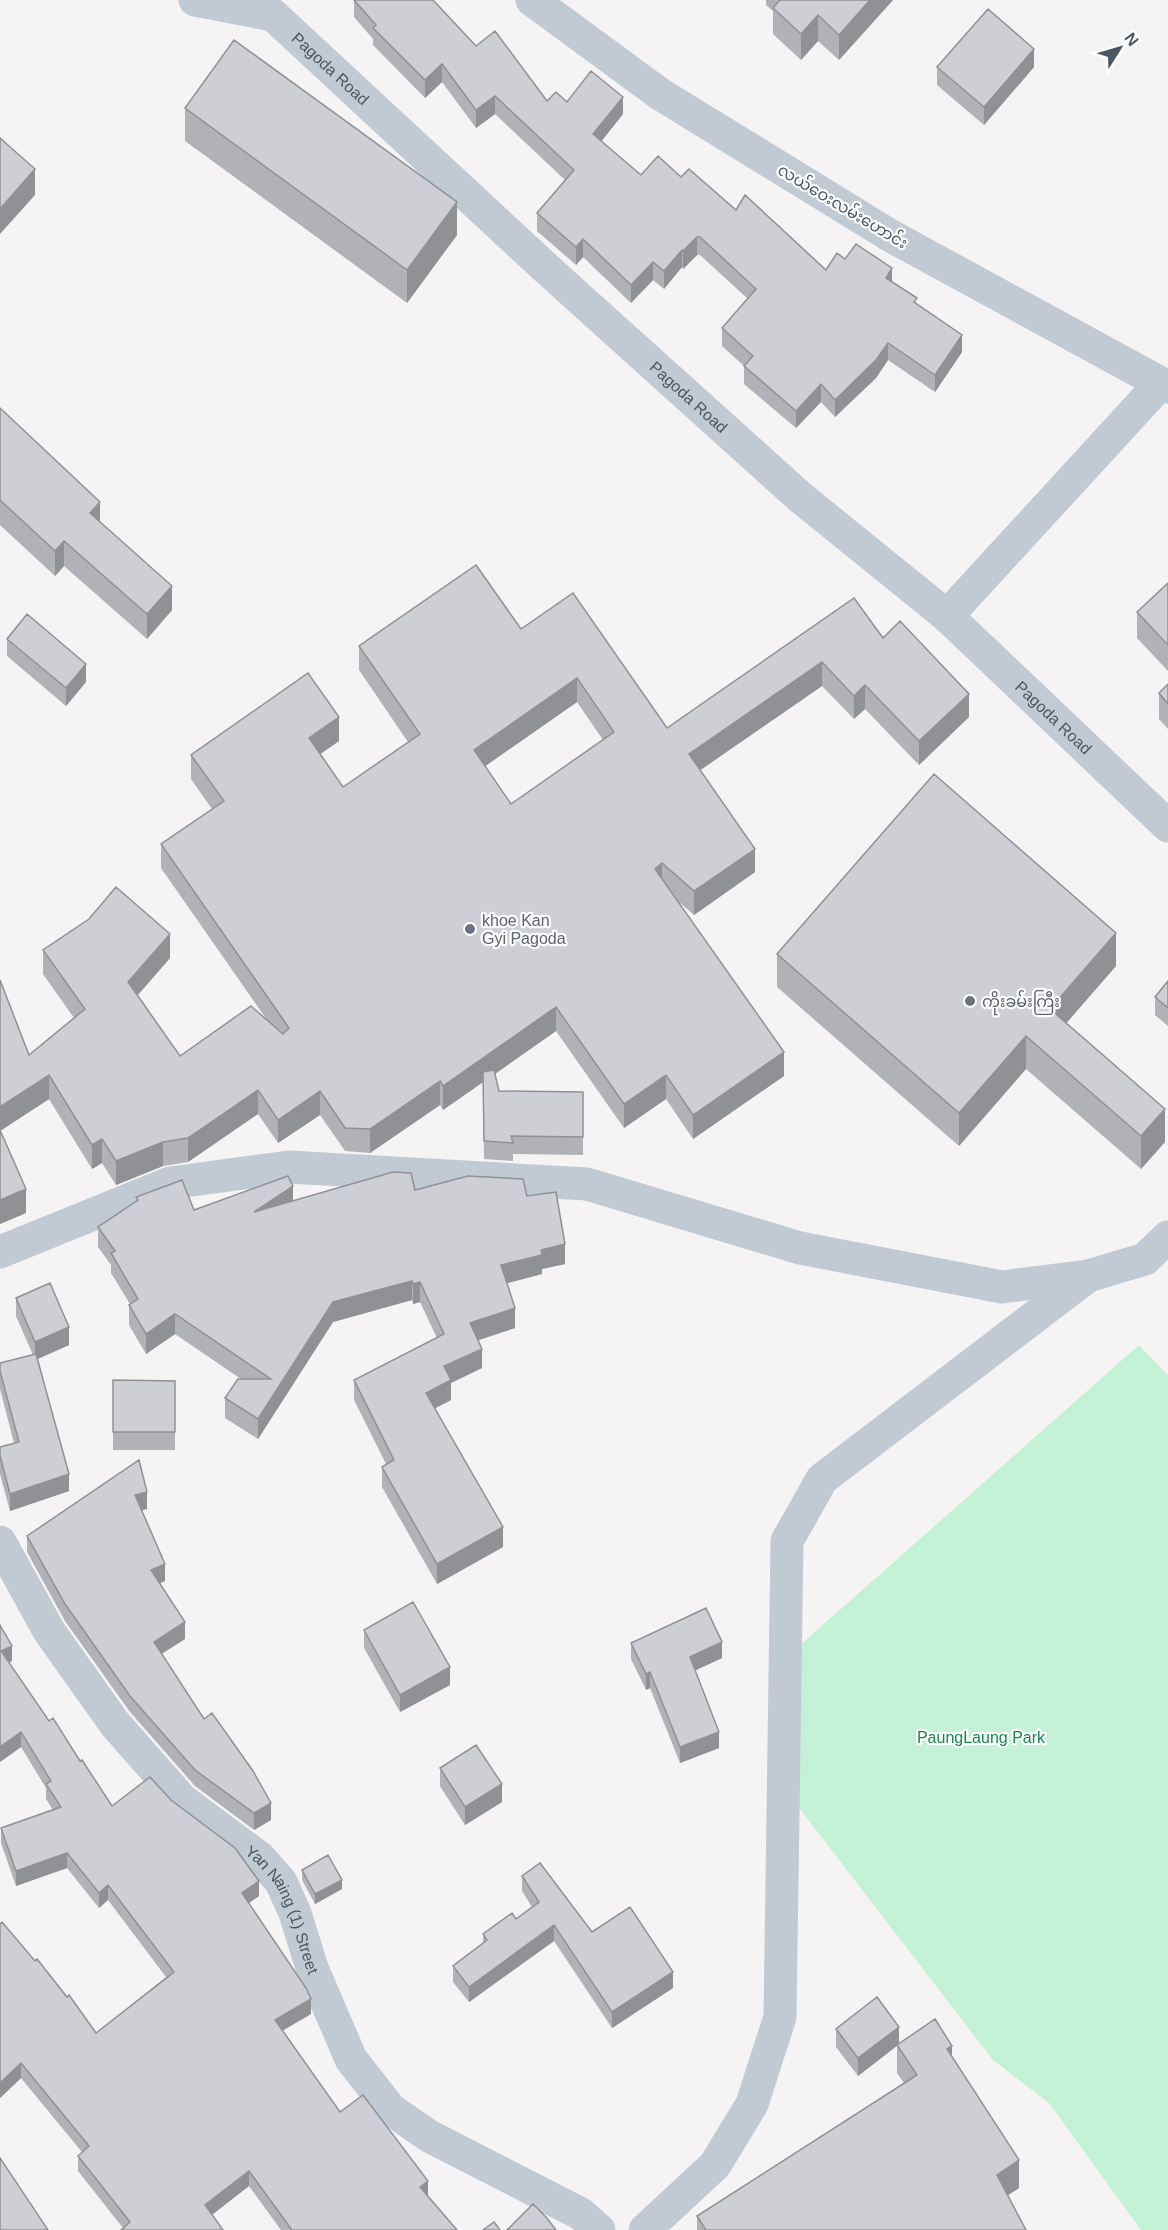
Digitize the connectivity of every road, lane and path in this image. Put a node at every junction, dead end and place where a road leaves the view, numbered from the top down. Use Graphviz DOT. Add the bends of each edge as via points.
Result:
graph roads {
  1 [pos="195,0"];
  2 [pos="532,0"];
  3 [pos="279,8"];
  4 [pos="1164,386"];
  5 [pos="947,616"];
  6 [pos="1168,826"];
  7 [pos="1168,1236"];
  8 [pos="0,1252"];
  9 [pos="1088,1276"];
  10 [pos="0,1542"];
  11 [pos="599,2230"];
  12 [pos="645,2230"];
  1 -- 3 [label="street, Pagoda Road"];
  2 -- 4 [label="street, လယ်ဝေးလမ်းဟောင်း" via="660,94 760,156 891,236"];
  3 -- 5 [label="street, Pagoda Road" via="548,270 800,497"];
  4 -- 5 [label="street"];
  5 -- 6 [label="street, Pagoda Road"];
  7 -- 9 [label="street" via="1145,1259"];
  8 -- 9 [label="street" via="170,1183 290,1167 587,1184 800,1248 1002,1287"];
  9 -- 12 [label="street" via="822,1479 787,1541 780,2017 752,2104 715,2164"];
  10 -- 11 [label="street, Yan Naing (1) Street" via="49,1631 115,1724 182,1800 260,1858 281,1882 351,2059 390,2109 429,2136 581,2214"];
}
